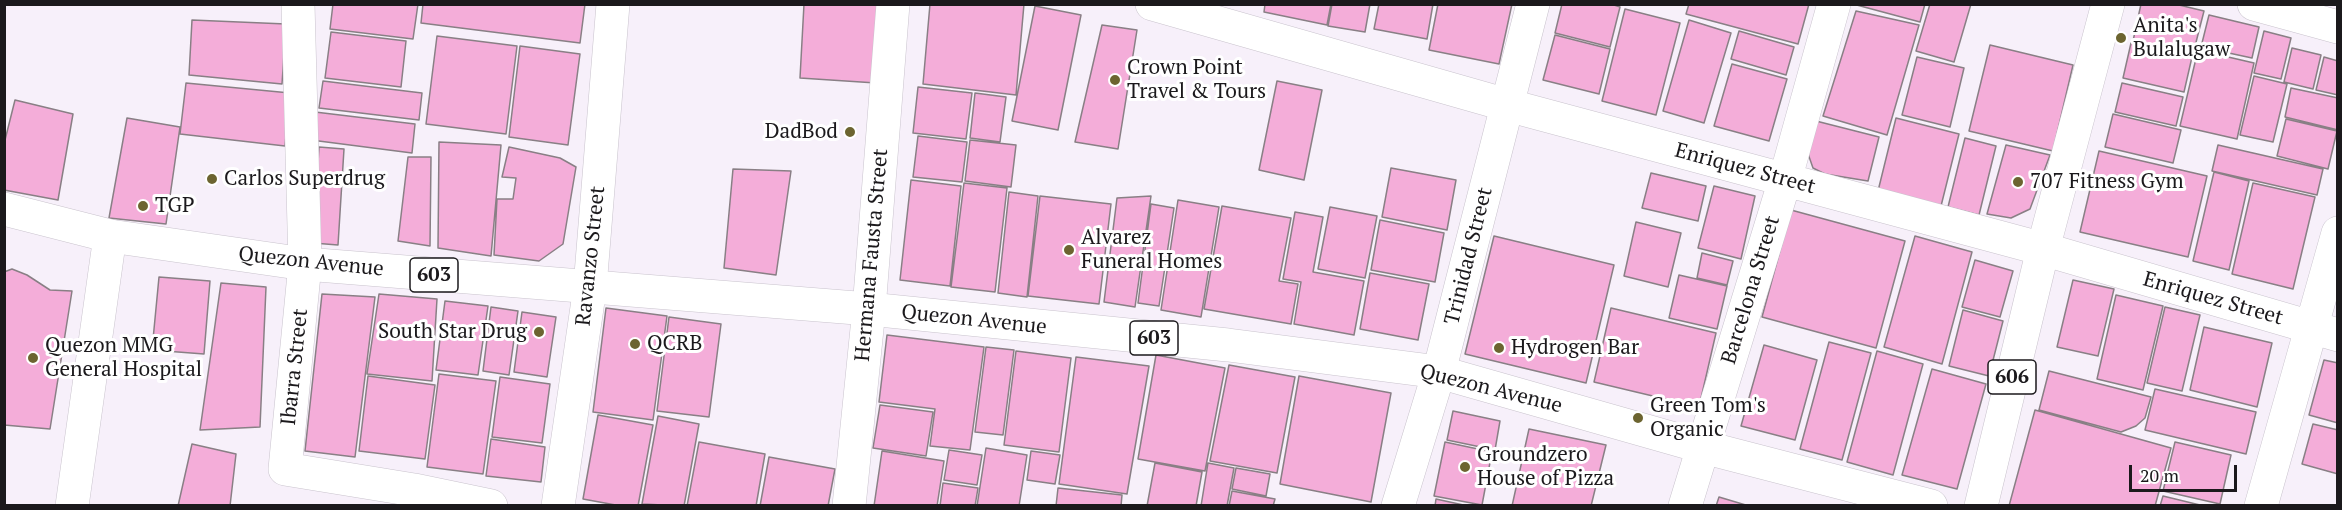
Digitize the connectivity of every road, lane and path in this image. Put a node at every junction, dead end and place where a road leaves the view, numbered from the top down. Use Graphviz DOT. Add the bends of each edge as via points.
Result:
graph roads {
  1 [pos="298,4"];
  2 [pos="613,4"];
  3 [pos="893,4"];
  4 [pos="1152,4"];
  5 [pos="1533,4"];
  6 [pos="1834,4"];
  7 [pos="2108,4"];
  8 [pos="2254,4"];
  9 [pos="2337,27"];
  10 [pos="1507,105"];
  11 [pos="1785,180"];
  12 [pos="4,209"];
  13 [pos="2337,233"];
  14 [pos="110,236"];
  15 [pos="2043,249"];
  16 [pos="305,264"];
  17 [pos="590,287"];
  18 [pos="869,309"];
  19 [pos="2324,331"];
  20 [pos="1439,372"];
  21 [pos="1703,447"];
  22 [pos="410,498"];
  23 [pos="72,506"];
  24 [pos="491,506"];
  25 [pos="558,506"];
  26 [pos="849,506"];
  27 [pos="1398,506"];
  28 [pos="1685,506"];
  29 [pos="1931,506"];
  30 [pos="1981,506"];
  31 [pos="2261,506"];
  1 -- 16 [label="street, Ibarra Street"];
  2 -- 17 [label="street, Ravanzo Street"];
  3 -- 18 [label="street, Hermana Fausta Street"];
  4 -- 10 [label="street, Enriquez Street"];
  5 -- 10 [label="street, Trinidad Street"];
  6 -- 11 [label="street, Barcelona Street"];
  7 -- 15 [label="street, 606"];
  8 -- 9 [label="street"];
  10 -- 11 [label="street, Enriquez Street"];
  10 -- 20 [label="street, Trinidad Street"];
  11 -- 15 [label="street, Enriquez Street"];
  11 -- 21 [label="street, Barcelona Street"];
  12 -- 14 [label="street, Quezon Avenue / 603"];
  13 -- 19 [label="street"];
  14 -- 16 [label="street, Quezon Avenue / 603"];
  14 -- 23 [label="street"];
  15 -- 19 [label="street, Enriquez Street"];
  15 -- 30 [label="street, 606"];
  16 -- 17 [label="street, Quezon Avenue / 603"];
  16 -- 22 [label="street, Ibarra Street" via="285,469"];
  17 -- 18 [label="street, Quezon Avenue / 603"];
  17 -- 25 [label="street, Ravanzo Street"];
  18 -- 20 [label="street, Quezon Avenue / 603" via="1228,345"];
  18 -- 26 [label="street, Hermana Fausta Street"];
  19 -- 31 [label="street"];
  20 -- 21 [label="street, Quezon Avenue / 603"];
  20 -- 27 [label="street, Trinidad Street"];
  21 -- 28 [label="street, Barcelona Street"];
  21 -- 29 [label="street, Quezon Avenue / 603"];
  22 -- 24 [label="street"];
}
